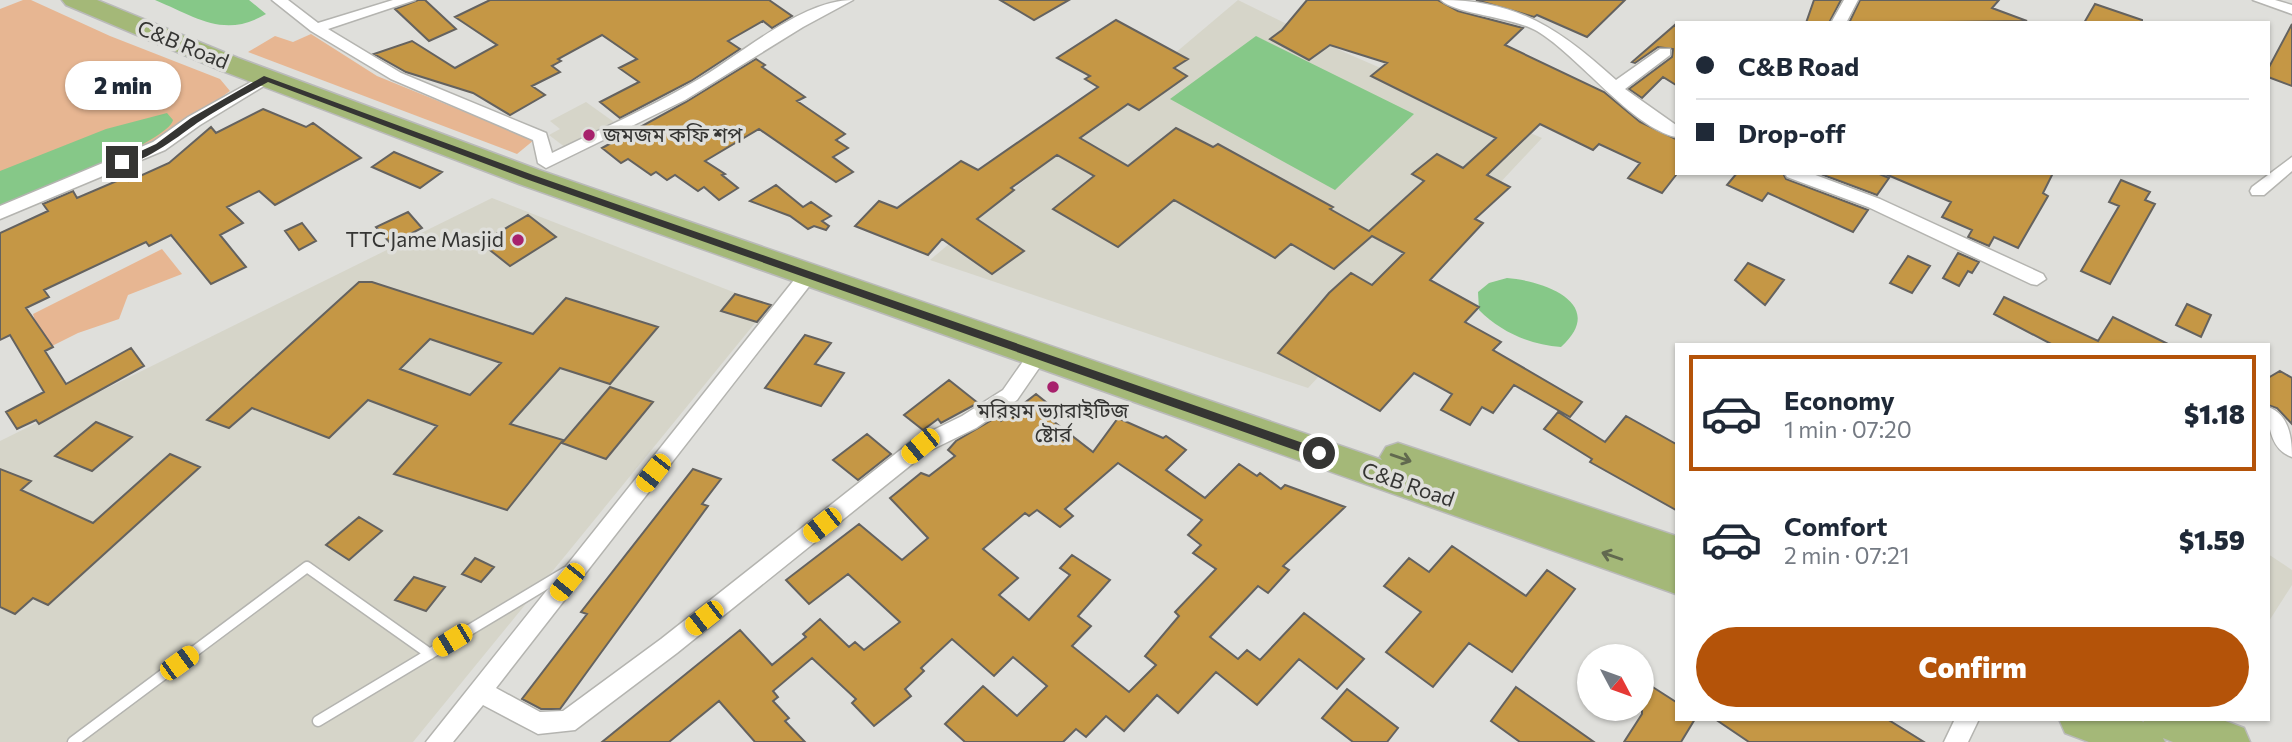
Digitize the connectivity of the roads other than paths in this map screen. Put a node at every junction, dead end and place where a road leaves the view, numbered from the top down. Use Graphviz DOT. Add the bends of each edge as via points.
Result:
graph roads {
  1 [pos="75,0"];
  2 [pos="113,0"];
  3 [pos="279,0"];
  4 [pos="408,0"];
  5 [pos="846,0"];
  6 [pos="1448,0"];
  7 [pos="1852,0"];
  8 [pos="2260,0"];
  9 [pos="2292,10"];
  10 [pos="1839,21"];
  11 [pos="316,28"];
  12 [pos="1665,52"];
  13 [pos="267,78"];
  14 [pos="1617,88"];
  15 [pos="1675,132"];
  16 [pos="2292,162"];
  17 [pos="546,163"];
  18 [pos="1798,175"];
  19 [pos="2258,191"];
  20 [pos="0,213"];
  21 [pos="808,275"];
  22 [pos="2037,279"];
  23 [pos="1038,355"];
  24 [pos="2270,418"];
  25 [pos="2292,449"];
  26 [pos="1675,552"];
  27 [pos="584,561"];
  28 [pos="1675,578"];
  29 [pos="430,654"];
  30 [pos="480,691"];
  31 [pos="318,721"];
  32 [pos="1967,721"];
  33 [pos="2085,721"];
  34 [pos="2169,721"];
  35 [pos="73,742"];
  36 [pos="438,742"];
  37 [pos="1956,742"];
  38 [pos="2144,742"];
  39 [pos="2229,742"];
  1 -- 13 [label="highway, C&B Road"];
  2 -- 17 [label="highway, C&B Road" via="240,53"];
  3 -- 11 [label="street"];
  4 -- 11 [label="street"];
  5 -- 17 [label="street" via="778,34 720,73"];
  6 -- 14 [label="street" via="1539,25"];
  7 -- 10 [label="street"];
  8 -- 9 [label="street"];
  11 -- 17 [label="street" via="396,76 540,137"];
  12 -- 14 [label="street"];
  13 -- 20 [label="street" via="159,146"];
  13 -- 21 [label="highway, C&B Road"];
  14 -- 15 [label="street" via="1658,124"];
  16 -- 19 [label="street"];
  17 -- 26 [label="highway, C&B Road, one-way"];
  18 -- 22 [label="street" via="1874,203"];
  21 -- 23 [label="highway, C&B Road"];
  21 -- 27 [label="street"];
  28 -- 23 [label="highway, C&B Road, one-way"];
  23 -- 30 [label="street" via="1010,395 920,446 568,722 538,723"];
  24 -- 25 [label="street"];
  27 -- 29 [label="lane"];
  27 -- 30 [label="street"];
  29 -- 31 [label="lane"];
  29 -- 35 [label="lane" via="307,567"];
  30 -- 36 [label="street"];
  32 -- 37 [label="street"];
  33 -- 38 [label="highway"];
  34 -- 39 [label="highway"];
}
